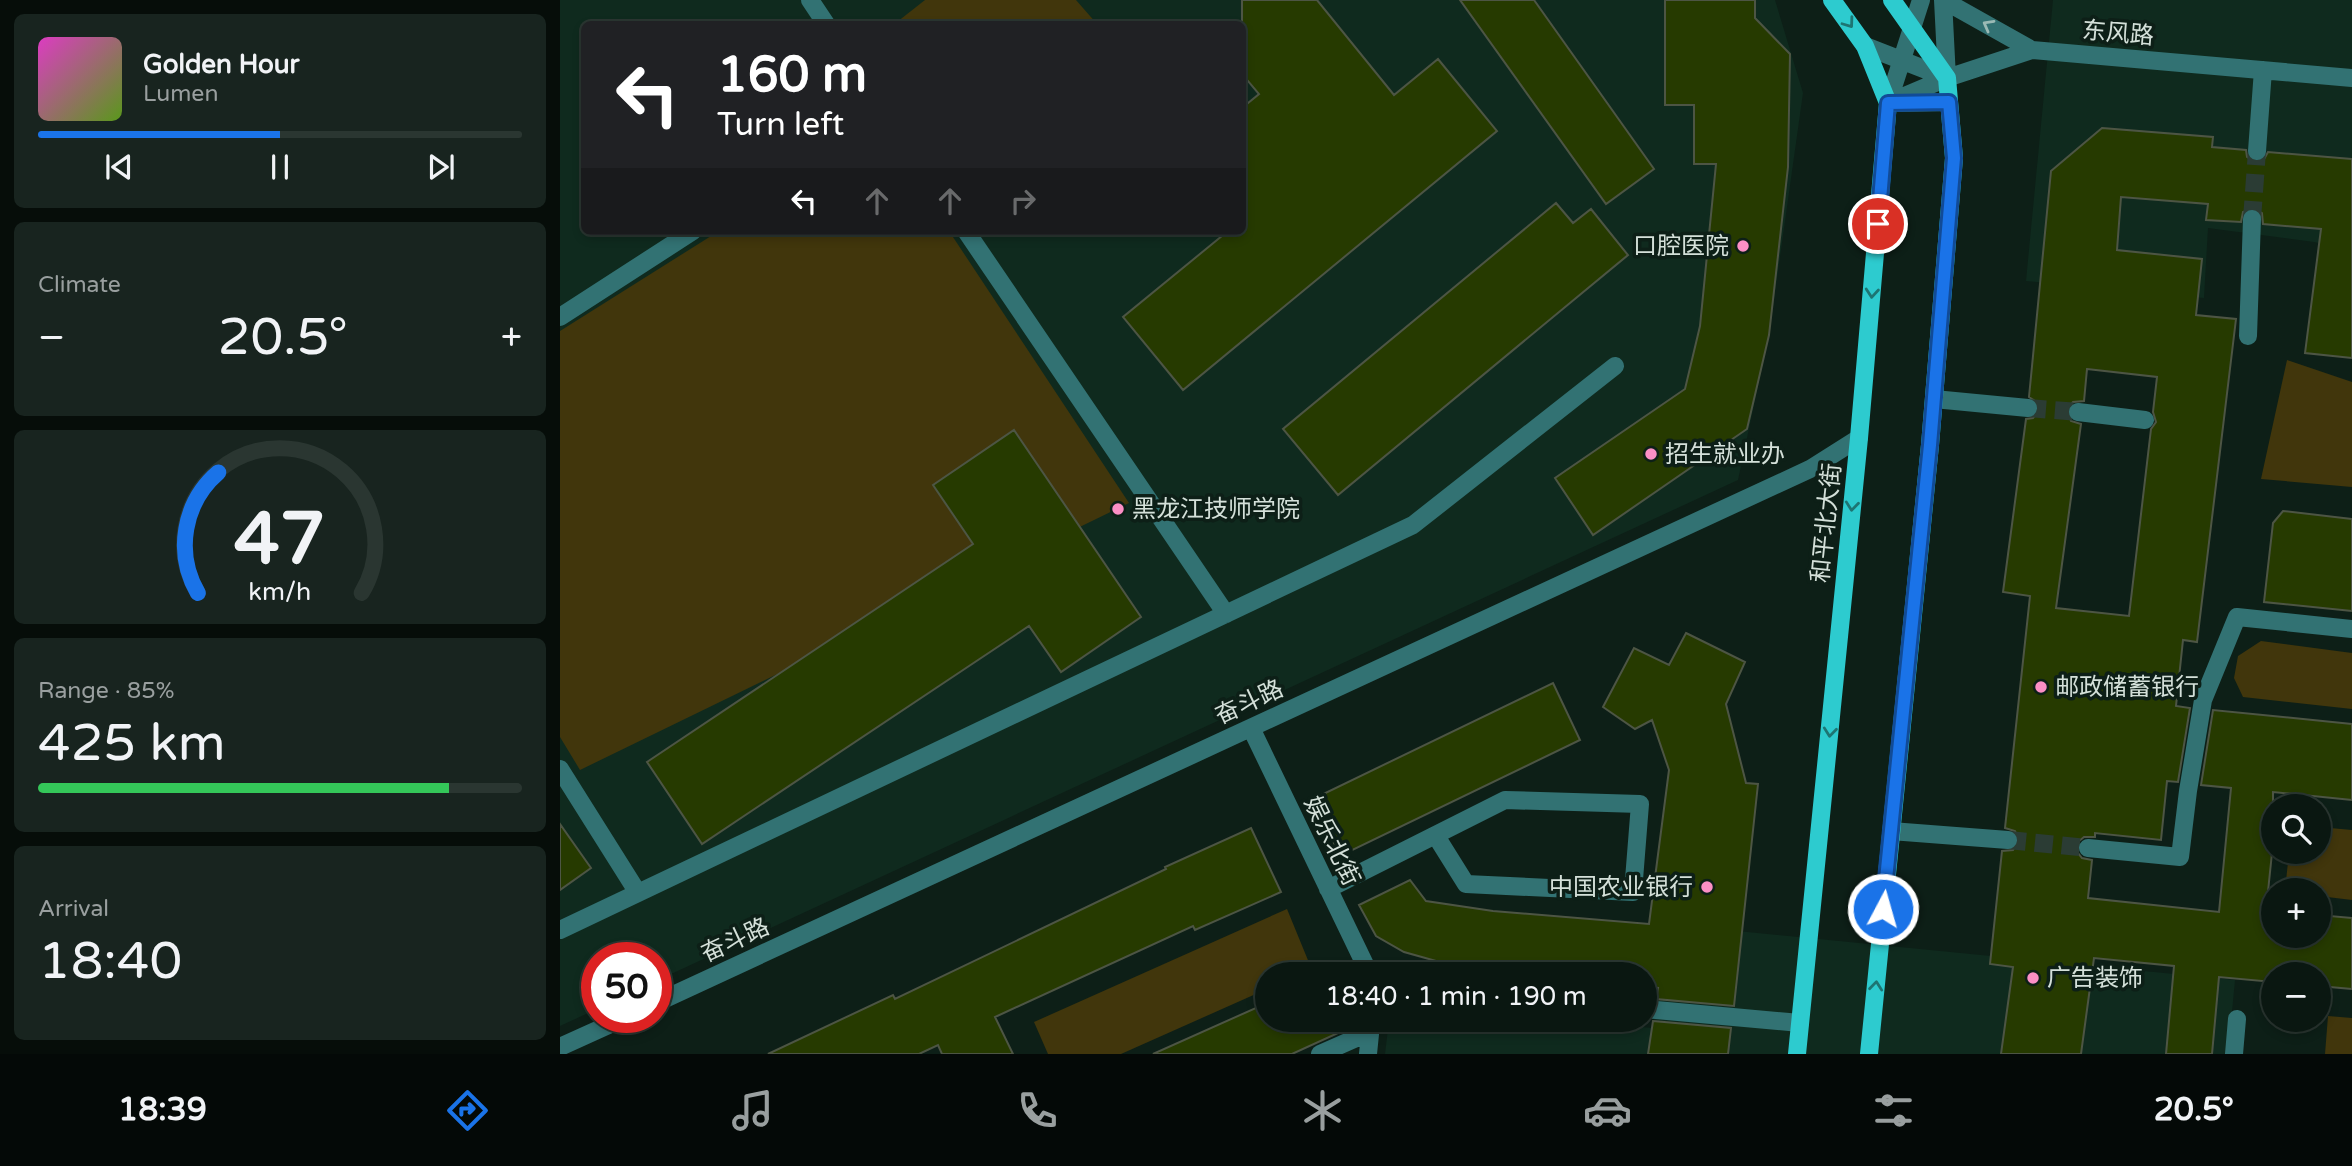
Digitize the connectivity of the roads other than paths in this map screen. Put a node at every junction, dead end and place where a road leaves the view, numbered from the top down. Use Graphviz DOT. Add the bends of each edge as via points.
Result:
graph roads {
  1 [pos="810,0"];
  2 [pos="1832,0"];
  3 [pos="1892,0"];
  4 [pos="1921,0"];
  5 [pos="1943,0"];
  6 [pos="824,21"];
  7 [pos="1912,29"];
  8 [pos="1865,46"];
  9 [pos="2032,50"];
  10 [pos="1902,60"];
  11 [pos="2263,70"];
  12 [pos="1947,78"];
  13 [pos="2352,78"];
  14 [pos="1949,102"];
  15 [pos="1888,103"];
  16 [pos="2257,151"];
  17 [pos="2252,219"];
  18 [pos="688,235"];
  19 [pos="969,235"];
  20 [pos="560,317"];
  21 [pos="2248,336"];
  22 [pos="1615,366"];
  23 [pos="1934,399"];
  24 [pos="2028,408"];
  25 [pos="2078,412"];
  26 [pos="2145,420"];
  27 [pos="1859,438"];
  28 [pos="1226,614"];
  29 [pos="2352,629"];
  30 [pos="1251,728"];
  31 [pos="560,769"];
  32 [pos="1891,831"];
  33 [pos="1436,836"];
  34 [pos="2008,840"];
  35 [pos="2088,848"];
  36 [pos="1328,889"];
  37 [pos="638,893"];
  38 [pos="560,930"];
  39 [pos="1364,962"];
  40 [pos="672,996"];
  41 [pos="1657,1010"];
  42 [pos="2237,1019"];
  43 [pos="1800,1023"];
  44 [pos="1360,1032"];
  45 [pos="1370,1032"];
  46 [pos="591,1033"];
  47 [pos="560,1047"];
  48 [pos="1320,1054"];
  49 [pos="1368,1054"];
  50 [pos="1797,1054"];
  51 [pos="1869,1054"];
  52 [pos="2234,1054"];
  1 -- 6 [label="street"];
  2 -- 8 [label="main road, one-way"];
  3 -- 7 [label="main road"];
  4 -- 7 [label="street, 和平北大街"];
  9 -- 5 [label="street, one-way"];
  5 -- 12 [label="street"];
  7 -- 10 [label="street, 和平北大街"];
  7 -- 12 [label="main road"];
  8 -- 10 [label="street"];
  8 -- 15 [label="main road"];
  9 -- 11 [label="street, 东风路"];
  9 -- 12 [label="street, 东风路"];
  10 -- 12 [label="street"];
  10 -- 15 [label="street, 和平北大街"];
  11 -- 13 [label="street, 东风路"];
  11 -- 16 [label="street"];
  12 -- 14 [label="main road"];
  12 -- 15 [label="street, 东风路"];
  14 -- 15 [label="street"];
  14 -- 23 [label="main road" via="1954,158"];
  15 -- 27 [label="main road, 和平北大街, one-way"];
  17 -- 21 [label="street"];
  18 -- 20 [label="street"];
  19 -- 28 [label="street"];
  22 -- 28 [label="street" via="1413,526"];
  23 -- 24 [label="street"];
  23 -- 32 [label="main road"];
  25 -- 26 [label="street"];
  27 -- 30 [label="street, 奋斗路" via="1810,469"];
  27 -- 43 [label="main road, 和平北大街, one-way"];
  28 -- 37 [label="street"];
  29 -- 35 [label="street" via="2237,617 2203,700 2180,857"];
  30 -- 36 [label="street, 娱乐北街"];
  30 -- 40 [label="street, 奋斗路"];
  31 -- 37 [label="street"];
  32 -- 34 [label="street"];
  51 -- 32 [label="main road, one-way"];
  33 -- 33 [label="street" via="1505,800 1640,804 1633,892 1466,884"];
  33 -- 36 [label="street"];
  36 -- 39 [label="street, 娱乐北街"];
  37 -- 38 [label="street"];
  41 -- 43 [label="street"];
  42 -- 52 [label="street"];
  43 -- 50 [label="main road, 和平北大街"];
  44 -- 48 [label="street"];
  45 -- 49 [label="street"];
  46 -- 47 [label="street"];
}
